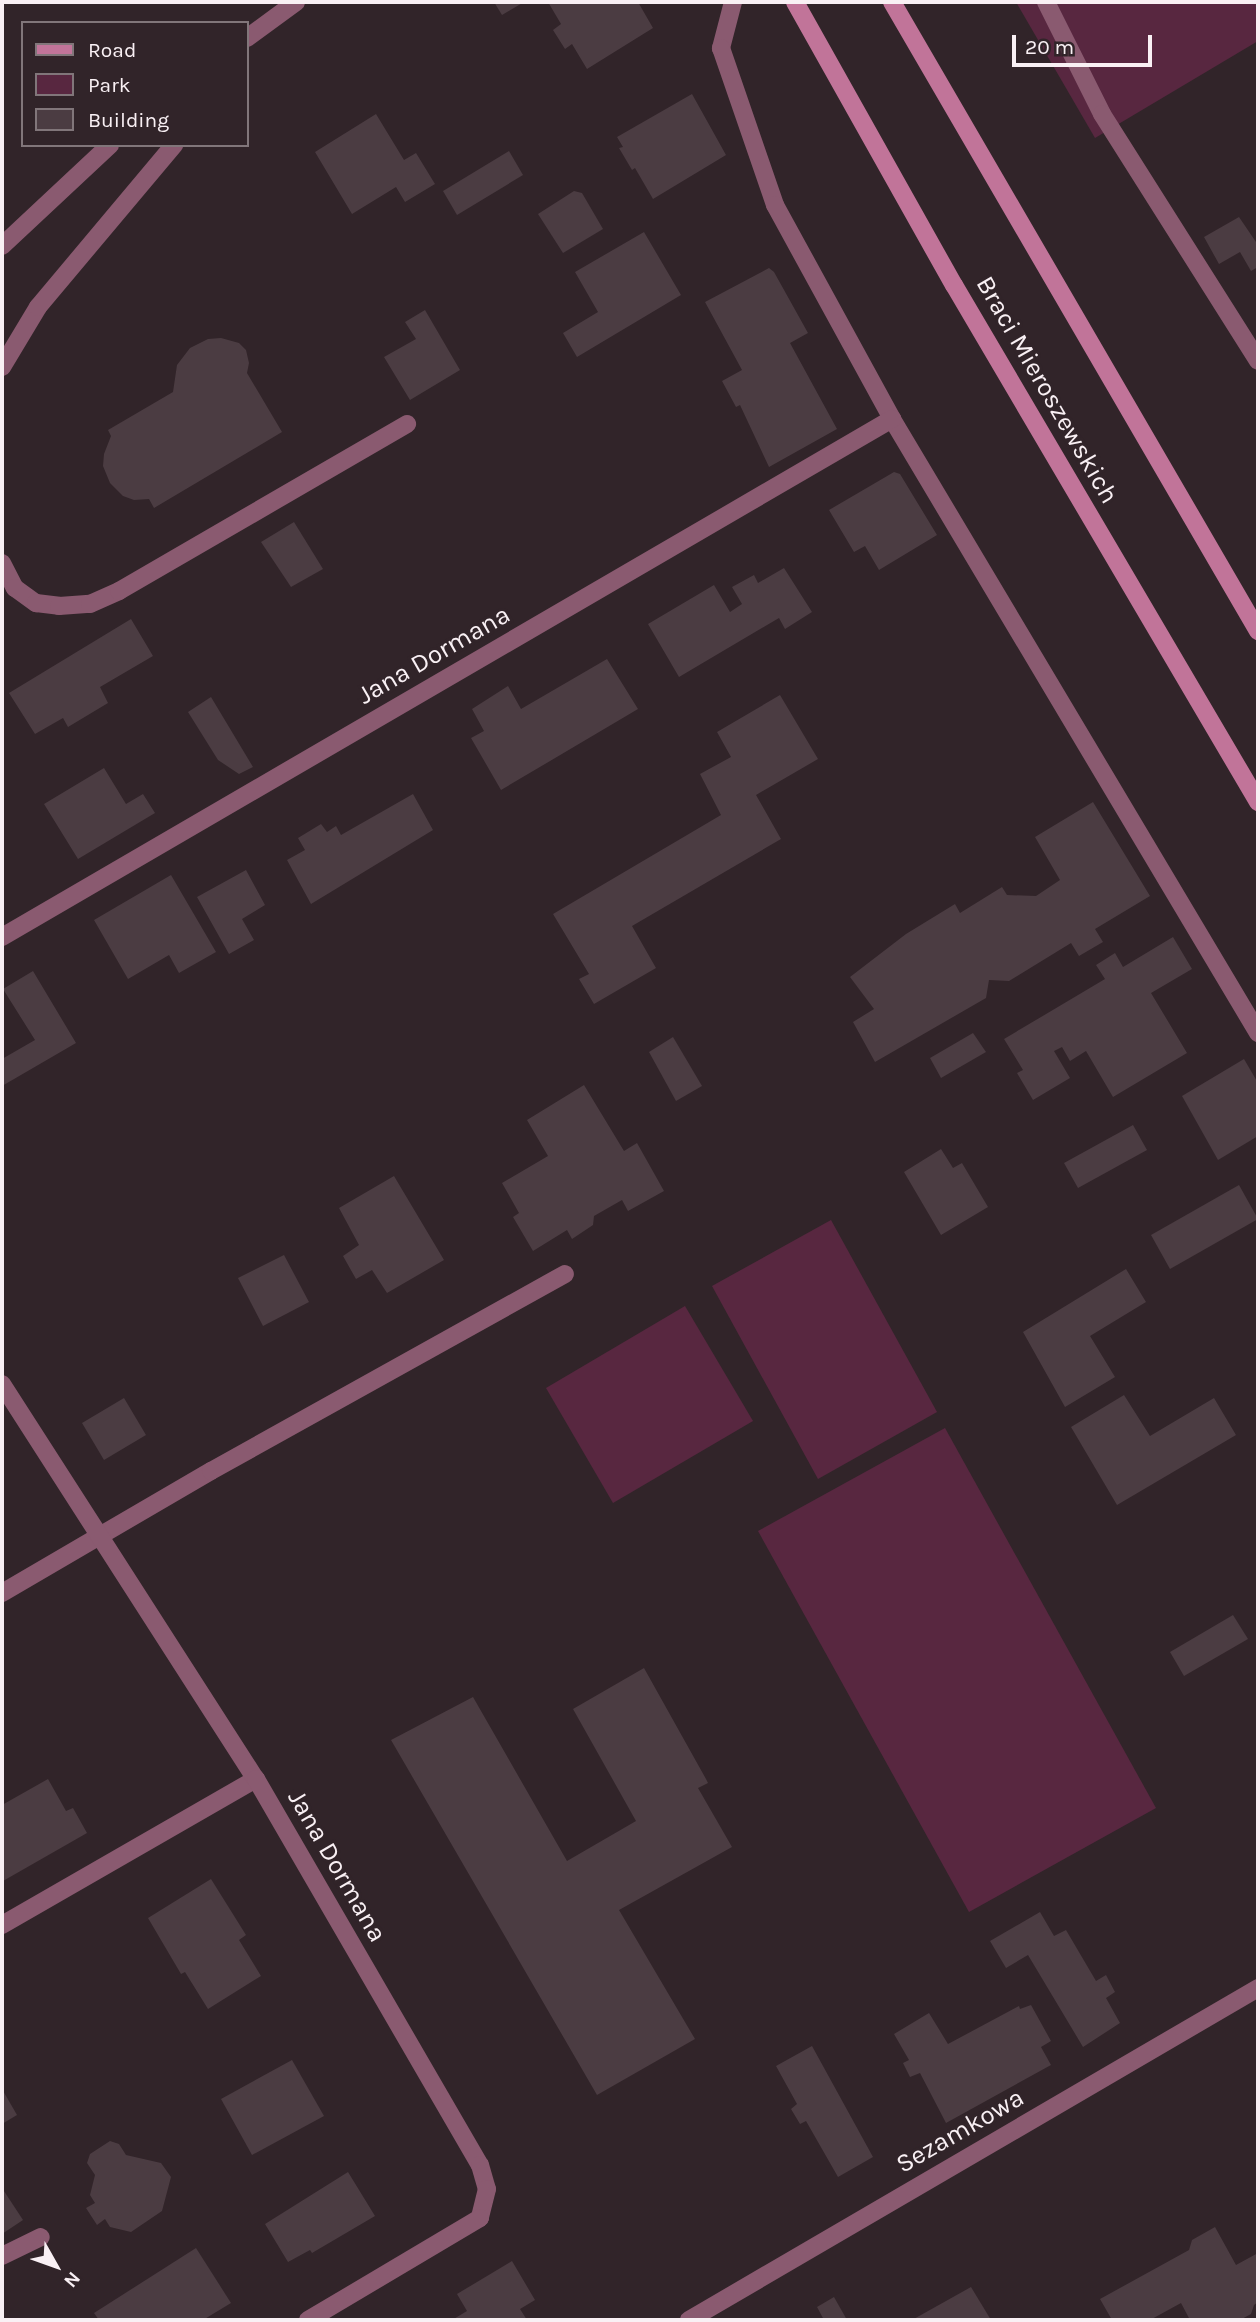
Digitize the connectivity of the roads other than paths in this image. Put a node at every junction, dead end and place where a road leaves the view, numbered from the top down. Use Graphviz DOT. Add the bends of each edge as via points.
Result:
graph roads {
  1 [pos="296,2"];
  2 [pos="733,2"];
  3 [pos="795,2"];
  4 [pos="891,2"];
  5 [pos="1046,2"];
  6 [pos="248,37"];
  7 [pos="108,147"];
  8 [pos="172,147"];
  9 [pos="2,246"];
  10 [pos="1258,361"];
  11 [pos="2,368"];
  12 [pos="892,419"];
  13 [pos="407,424"];
  14 [pos="2,563"];
  15 [pos="1258,631"];
  16 [pos="1258,802"];
  17 [pos="2,937"];
  18 [pos="1258,1033"];
  19 [pos="565,1274"];
  20 [pos="2,1384"];
  21 [pos="101,1536"];
  22 [pos="2,1593"];
  23 [pos="256,1779"];
  24 [pos="2,1925"];
  25 [pos="1258,1987"];
  26 [pos="41,2237"];
  27 [pos="2,2256"];
  28 [pos="308,2320"];
  29 [pos="689,2320"];
  1 -- 6 [label="street"];
  2 -- 12 [label="street" via="721,48 775,205"];
  3 -- 16 [label="main road, Braci Mieroszewskich" via="954,285"];
  4 -- 15 [label="main road"];
  5 -- 10 [label="street" via="1102,114"];
  7 -- 9 [label="street"];
  8 -- 11 [label="street" via="38,307"];
  12 -- 17 [label="street, Jana Dormana"];
  12 -- 18 [label="street"];
  13 -- 14 [label="street" via="90,604 36,603 15,588"];
  19 -- 21 [label="street"];
  20 -- 21 [label="street, Jana Dormana"];
  21 -- 22 [label="street"];
  21 -- 23 [label="street, Jana Dormana"];
  23 -- 24 [label="street"];
  23 -- 28 [label="street, Jana Dormana" via="480,2165 487,2189 480,2218"];
  25 -- 29 [label="street, Sezamkowa"];
  26 -- 27 [label="street"];
}
